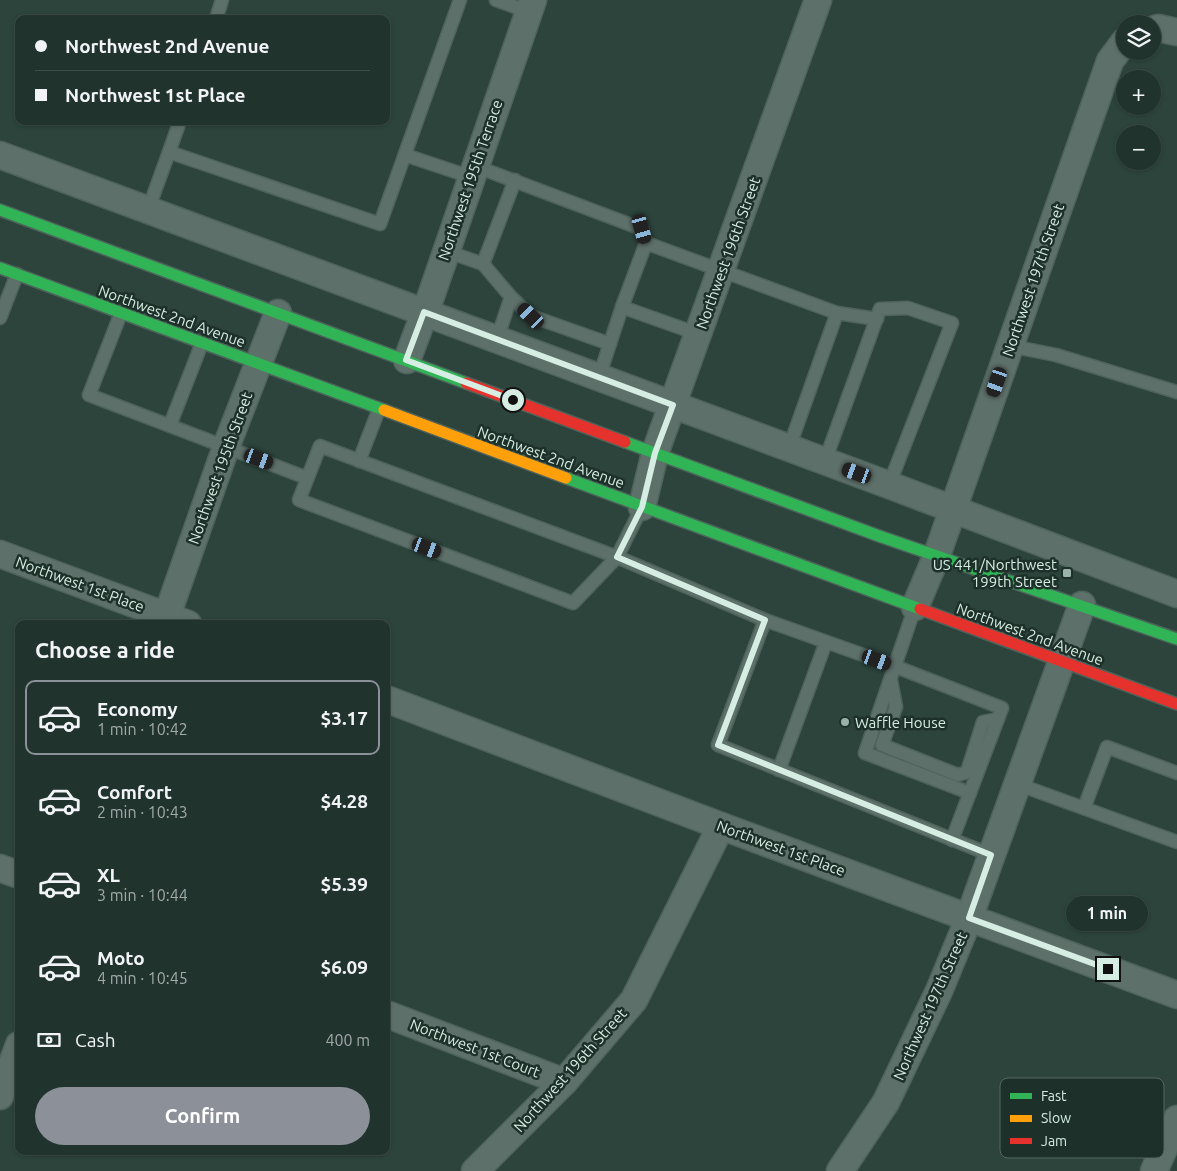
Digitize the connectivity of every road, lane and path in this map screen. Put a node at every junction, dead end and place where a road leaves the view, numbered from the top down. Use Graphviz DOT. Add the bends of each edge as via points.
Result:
graph roads {
  1 [pos="222,0"];
  2 [pos="460,0"];
  3 [pos="496,0"];
  4 [pos="818,0"];
  5 [pos="531,6"];
  6 [pos="217,15"];
  7 [pos="1161,29"];
  8 [pos="1177,32"];
  9 [pos="1116,53"];
  10 [pos="179,125"];
  11 [pos="169,152"];
  12 [pos="0,155"];
  13 [pos="405,155"];
  14 [pos="473,171"];
  15 [pos="515,180"];
  16 [pos="0,210"];
  17 [pos="148,210"];
  18 [pos="646,243"];
  19 [pos="446,251"];
  20 [pos="484,264"];
  21 [pos="0,268"];
  22 [pos="722,270"];
  23 [pos="17,274"];
  24 [pos="512,297"];
  25 [pos="622,307"];
  26 [pos="424,312"];
  27 [pos="121,313"];
  28 [pos="278,313"];
  29 [pos="837,313"];
  30 [pos="0,318"];
  31 [pos="876,319"];
  32 [pos="698,334"];
  33 [pos="497,339"];
  34 [pos="202,343"];
  35 [pos="610,344"];
  36 [pos="1010,346"];
  37 [pos="406,360"];
  38 [pos="259,364"];
  39 [pos="599,377"];
  40 [pos="1177,392"];
  41 [pos="673,405"];
  42 [pos="379,409"];
  43 [pos="170,425"];
  44 [pos="226,447"];
  45 [pos="789,448"];
  46 [pos="655,453"];
  47 [pos="359,461"];
  48 [pos="825,461"];
  49 [pos="307,478"];
  50 [pos="889,485"];
  51 [pos="642,507"];
  52 [pos="953,509"];
  53 [pos="0,554"];
  54 [pos="937,555"];
  55 [pos="617,557"];
  56 [pos="1177,594"];
  57 [pos="1082,606"];
  58 [pos="916,607"];
  59 [pos="170,620"];
  60 [pos="173,620"];
  61 [pos="765,620"];
  62 [pos="1177,638"];
  63 [pos="826,642"];
  64 [pos="1062,661"];
  65 [pos="892,672"];
  66 [pos="390,701"];
  67 [pos="1177,704"];
  68 [pos="998,719"];
  69 [pos="779,770"];
  70 [pos="1177,773"];
  71 [pos="1017,784"];
  72 [pos="970,793"];
  73 [pos="1084,808"];
  74 [pos="721,826"];
  75 [pos="952,840"];
  76 [pos="1177,842"];
  77 [pos="991,855"];
  78 [pos="0,868"];
  79 [pos="15,874"];
  80 [pos="969,918"];
  81 [pos="1177,995"];
  82 [pos="390,1016"];
  83 [pos="15,1056"];
  84 [pos="564,1082"];
  85 [pos="0,1096"];
  86 [pos="1177,1119"];
  87 [pos="1164,1148"];
  88 [pos="1160,1158"];
  89 [pos="475,1171"];
  90 [pos="840,1171"];
  91 [pos="1154,1171"];
  1 -- 6 [label="lane"];
  2 -- 13 [label="lane"];
  3 -- 5 [label="lane"];
  4 -- 22 [label="street, Northwest 196th Street"];
  5 -- 14 [label="street, Northwest 195th Terrace"];
  7 -- 8 [label="street"];
  9 -- 36 [label="street, Northwest 197th Street" via="1110,61"];
  10 -- 11 [label="lane"];
  11 -- 13 [label="lane" via="380,224"];
  11 -- 17 [label="lane"];
  12 -- 17 [label="street"];
  13 -- 14 [label="lane"];
  14 -- 15 [label="lane"];
  14 -- 19 [label="street, Northwest 195th Terrace"];
  15 -- 18 [label="lane" via="642,229"];
  15 -- 20 [label="lane"];
  16 -- 28 [label="main road"];
  17 -- 26 [label="street"];
  18 -- 22 [label="lane"];
  18 -- 25 [label="lane"];
  19 -- 20 [label="lane"];
  19 -- 26 [label="street, Northwest 195th Terrace"];
  20 -- 24 [label="lane"];
  21 -- 23 [label="main road, Northwest 2nd Avenue"];
  22 -- 29 [label="lane"];
  22 -- 32 [label="street, Northwest 196th Street"];
  23 -- 27 [label="main road, Northwest 2nd Avenue"];
  23 -- 30 [label="lane"];
  24 -- 33 [label="lane"];
  24 -- 35 [label="lane" via="531,316"];
  25 -- 32 [label="lane"];
  25 -- 35 [label="lane"];
  26 -- 33 [label="street"];
  26 -- 37 [label="street, Northwest 195th Terrace"];
  27 -- 34 [label="main road, Northwest 2nd Avenue"];
  27 -- 43 [label="lane" via="89,395"];
  28 -- 37 [label="main road"];
  28 -- 38 [label="street, Northwest 195th Street"];
  29 -- 31 [label="lane"];
  29 -- 45 [label="lane"];
  31 -- 48 [label="lane"];
  31 -- 50 [label="lane" via="880,309 908,308 952,323"];
  32 -- 41 [label="street, Northwest 196th Street"];
  33 -- 39 [label="street"];
  34 -- 38 [label="main road, Northwest 2nd Avenue"];
  34 -- 43 [label="lane"];
  35 -- 39 [label="lane"];
  36 -- 40 [label="lane" via="1056,355"];
  36 -- 52 [label="street, Northwest 197th Street"];
  37 -- 46 [label="main road"];
  38 -- 42 [label="main road, Northwest 2nd Avenue"];
  38 -- 44 [label="street, Northwest 195th Street"];
  39 -- 41 [label="street"];
  41 -- 45 [label="street"];
  41 -- 46 [label="street, Northwest 196th Street"];
  42 -- 47 [label="lane"];
  42 -- 51 [label="main road, Northwest 2nd Avenue"];
  43 -- 44 [label="lane"];
  44 -- 49 [label="lane"];
  44 -- 60 [label="street, Northwest 195th Street"];
  45 -- 48 [label="street"];
  46 -- 51 [label="street, Northwest 196th Street"];
  46 -- 54 [label="main road"];
  47 -- 49 [label="lane" via="320,446"];
  47 -- 55 [label="lane"];
  48 -- 50 [label="street"];
  49 -- 55 [label="lane" via="299,500 574,603"];
  50 -- 52 [label="street"];
  51 -- 55 [label="lane"];
  51 -- 58 [label="main road, Northwest 2nd Avenue"];
  52 -- 54 [label="street, Northwest 197th Street"];
  52 -- 56 [label="street"];
  53 -- 59 [label="street, Northwest 1st Place"];
  54 -- 57 [label="main road"];
  54 -- 58 [label="street, Northwest 197th Street"];
  55 -- 61 [label="lane"];
  57 -- 62 [label="main road"];
  57 -- 64 [label="street, Northwest 197th Street"];
  58 -- 64 [label="main road, Northwest 2nd Avenue"];
  58 -- 65 [label="lane"];
  61 -- 63 [label="lane"];
  61 -- 69 [label="lane" via="718,745"];
  63 -- 65 [label="lane"];
  63 -- 69 [label="lane"];
  64 -- 67 [label="main road, Northwest 2nd Avenue"];
  64 -- 71 [label="street, Northwest 197th Street"];
  65 -- 68 [label="lane" via="1002,708"];
  65 -- 68 [label="lane" via="896,707 882,745 958,775 966,772 984,722"];
  65 -- 72 [label="lane" via="865,753"];
  66 -- 74 [label="street, Northwest 1st Place"];
  68 -- 72 [label="lane"];
  69 -- 75 [label="lane"];
  70 -- 73 [label="lane" via="1107,747"];
  71 -- 73 [label="lane"];
  71 -- 77 [label="street, Northwest 197th Street"];
  72 -- 75 [label="lane"];
  73 -- 76 [label="lane"];
  74 -- 80 [label="street, Northwest 1st Place"];
  74 -- 84 [label="street, Northwest 196th Street" via="634,1000"];
  75 -- 77 [label="lane"];
  77 -- 80 [label="street, Northwest 197th Street"];
  78 -- 79 [label="street"];
  80 -- 81 [label="street, Northwest 1st Place"];
  80 -- 90 [label="street, Northwest 197th Street" via="939,991 886,1102"];
  82 -- 84 [label="street, Northwest 1st Court"];
  83 -- 85 [label="street"];
  84 -- 89 [label="street, Northwest 196th Street"];
  86 -- 87 [label="street"];
  88 -- 91 [label="street"];
}
